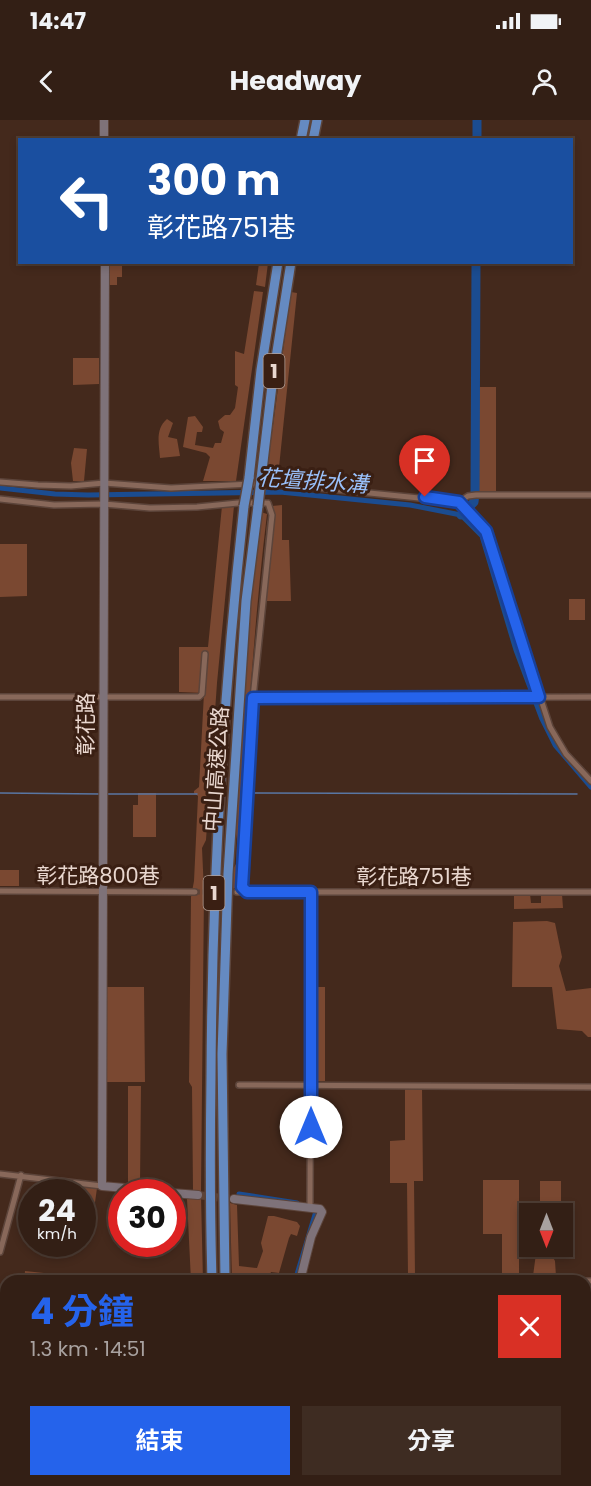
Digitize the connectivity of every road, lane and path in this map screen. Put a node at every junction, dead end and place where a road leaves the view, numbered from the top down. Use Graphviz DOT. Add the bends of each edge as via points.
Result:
graph roads {
  1 [pos="104,120"];
  2 [pos="305,120"];
  3 [pos="317,120"];
  4 [pos="104,138"];
  5 [pos="301,138"];
  6 [pos="313,138"];
  7 [pos="105,264"];
  8 [pos="278,264"];
  9 [pos="291,264"];
  10 [pos="0,482"];
  11 [pos="104,487"];
  12 [pos="591,495"];
  13 [pos="0,499"];
  14 [pos="104,502"];
  15 [pos="459,502"];
  16 [pos="264,504"];
  17 [pos="205,654"];
  18 [pos="103,696"];
  19 [pos="0,697"];
  20 [pos="539,697"];
  21 [pos="591,697"];
  22 [pos="253,698"];
  23 [pos="591,781"];
  24 [pos="0,891"];
  25 [pos="103,891"];
  26 [pos="195,892"];
  27 [pos="237,892"];
  28 [pos="247,892"];
  29 [pos="311,892"];
  30 [pos="591,892"];
  31 [pos="239,1085"];
  32 [pos="311,1087"];
  33 [pos="591,1087"];
  34 [pos="0,1174"];
  35 [pos="21,1175"];
  36 [pos="102,1186"];
  37 [pos="108,1187"];
  38 [pos="186,1194"];
  39 [pos="198,1195"];
  40 [pos="234,1199"];
  41 [pos="310,1208"];
  42 [pos="0,1252"];
  43 [pos="212,1275"];
  44 [pos="225,1275"];
  45 [pos="301,1275"];
  1 -- 4 [label="street"];
  2 -- 5 [label="highway"];
  3 -- 6 [label="highway"];
  7 -- 11 [label="street, 彰花路"];
  8 -- 43 [label="highway, 中山高速公路 / 1, bridge" via="244,506 217,823 211,974"];
  9 -- 16 [label="highway, 中山高速公路 / 1, bridge" via="261,479"];
  10 -- 11 [label="street"];
  11 -- 14 [label="street, 彰花路"];
  11 -- 15 [label="street" via="270,483"];
  12 -- 15 [label="street" via="476,495"];
  13 -- 14 [label="street" via="54,505"];
  14 -- 16 [label="street" via="150,508"];
  14 -- 18 [label="street, 彰花路"];
  15 -- 20 [label="street" via="486,531"];
  16 -- 22 [label="street" via="272,515"];
  16 -- 44 [label="highway, 中山高速公路 / 1" via="245,611 228,874 222,1054"];
  17 -- 18 [label="street" via="199,697"];
  18 -- 19 [label="street"];
  18 -- 25 [label="street, 彰花路"];
  20 -- 21 [label="street"];
  20 -- 22 [label="street"];
  20 -- 23 [label="street" via="566,754"];
  22 -- 28 [label="street" via="242,887"];
  24 -- 25 [label="street, 彰花路800巷"];
  25 -- 26 [label="street, 彰花路800巷"];
  25 -- 36 [label="street, 彰花路"];
  27 -- 28 [label="street, 彰花路751巷"];
  28 -- 29 [label="street, 彰花路751巷"];
  29 -- 30 [label="street, 彰花路751巷"];
  29 -- 32 [label="street"];
  31 -- 32 [label="street"];
  32 -- 33 [label="street"];
  32 -- 41 [label="street"];
  34 -- 35 [label="street"];
  35 -- 36 [label="street"];
  35 -- 42 [label="street"];
  36 -- 37 [label="street"];
  38 -- 39 [label="street"];
  40 -- 41 [label="street"];
  41 -- 45 [label="street" via="321,1209 322,1216 311,1237"];
}
